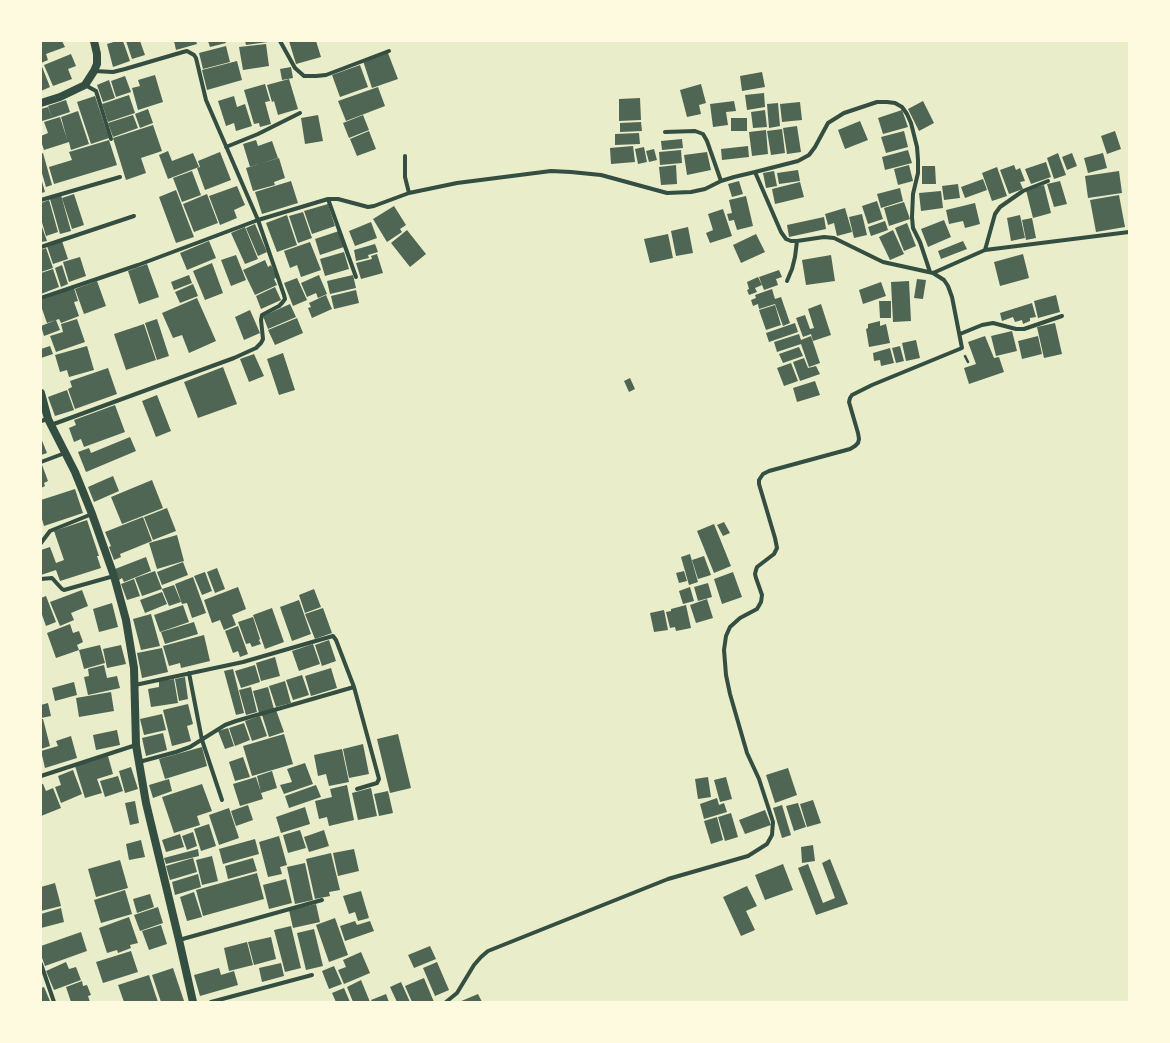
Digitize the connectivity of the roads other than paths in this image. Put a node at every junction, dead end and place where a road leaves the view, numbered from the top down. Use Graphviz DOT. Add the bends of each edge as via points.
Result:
graph roads {
  1 [pos="94,41"];
  2 [pos="280,41"];
  3 [pos="389,51"];
  4 [pos="94,71"];
  5 [pos="86,85"];
  6 [pos="41,103"];
  7 [pos="300,113"];
  8 [pos="665,132"];
  9 [pos="112,139"];
  10 [pos="226,147"];
  11 [pos="406,156"];
  12 [pos="756,172"];
  13 [pos="120,177"];
  14 [pos="721,181"];
  15 [pos="1048,181"];
  16 [pos="409,193"];
  17 [pos="328,199"];
  18 [pos="41,200"];
  19 [pos="134,216"];
  20 [pos="258,220"];
  21 [pos="1129,232"];
  22 [pos="797,241"];
  23 [pos="41,247"];
  24 [pos="985,250"];
  25 [pos="931,273"];
  26 [pos="356,277"];
  27 [pos="787,281"];
  28 [pos="41,298"];
  29 [pos="1062,316"];
  30 [pos="960,334"];
  31 [pos="41,394"];
  32 [pos="47,422"];
  33 [pos="65,453"];
  34 [pos="41,462"];
  35 [pos="92,514"];
  36 [pos="41,543"];
  37 [pos="114,576"];
  38 [pos="41,579"];
  39 [pos="189,674"];
  40 [pos="135,685"];
  41 [pos="354,687"];
  42 [pos="202,740"];
  43 [pos="136,745"];
  44 [pos="139,762"];
  45 [pos="41,776"];
  46 [pos="356,789"];
  47 [pos="222,800"];
  48 [pos="322,900"];
  49 [pos="179,940"];
  50 [pos="41,964"];
  51 [pos="312,975"];
  52 [pos="54,1002"];
  53 [pos="193,1002"];
  54 [pos="211,1002"];
  55 [pos="446,1002"];
  1 -- 4 [label="main road" via="97,64"];
  2 -- 3 [label="street" via="295,68 304,76 326,75"];
  4 -- 5 [label="main road"];
  4 -- 10 [label="street" via="113,72 191,52 196,58 206,100"];
  5 -- 6 [label="main road"];
  5 -- 9 [label="street" via="96,91"];
  7 -- 10 [label="street"];
  8 -- 14 [label="street" via="695,131 703,134"];
  10 -- 20 [label="street"];
  11 -- 16 [label="street" via="405,177"];
  12 -- 14 [label="street"];
  12 -- 22 [label="street" via="784,237"];
  12 -- 25 [label="street" via="798,161 810,155 828,123 844,113 877,102 895,103 902,107 911,123 917,147 918,173 912,217"];
  13 -- 18 [label="street"];
  14 -- 16 [label="street" via="705,189 667,193 601,175 551,171"];
  15 -- 24 [label="street" via="1023,191 1000,207 995,214"];
  16 -- 17 [label="street" via="368,207"];
  17 -- 20 [label="street"];
  17 -- 26 [label="street"];
  19 -- 23 [label="street"];
  20 -- 28 [label="street"];
  20 -- 32 [label="street" via="284,299 282,303 262,315 263,339 256,348 234,358"];
  21 -- 24 [label="street"];
  22 -- 25 [label="street" via="834,238 883,262"];
  22 -- 27 [label="street"];
  24 -- 25 [label="street"];
  25 -- 30 [label="street" via="944,280 948,286"];
  29 -- 30 [label="street" via="1024,329 992,322"];
  30 -- 55 [label="street" via="962,348 852,395 849,402 859,439 855,446 769,471 760,476 759,484 776,538 776,551 756,570 762,595 761,602 757,609 730,627 724,650 730,694 747,753 759,779 773,822 772,835 767,844 748,856 642,888 488,951 474,964 457,993"];
  31 -- 32 [label="main road"];
  32 -- 33 [label="main road"];
  33 -- 34 [label="street"];
  33 -- 35 [label="main road"];
  35 -- 36 [label="street" via="50,531"];
  35 -- 37 [label="main road"];
  37 -- 38 [label="street" via="64,590 52,578"];
  37 -- 40 [label="main road" via="128,633"];
  39 -- 40 [label="street"];
  39 -- 41 [label="street" via="243,662 333,636"];
  39 -- 42 [label="street"];
  40 -- 43 [label="main road"];
  41 -- 42 [label="street" via="236,721"];
  41 -- 46 [label="street" via="379,779 377,783"];
  42 -- 44 [label="street" via="176,752"];
  42 -- 47 [label="street"];
  43 -- 44 [label="main road"];
  43 -- 45 [label="street"];
  44 -- 49 [label="main road"];
  48 -- 49 [label="street"];
  49 -- 53 [label="main road"];
  50 -- 52 [label="street"];
  51 -- 54 [label="street"];
}
